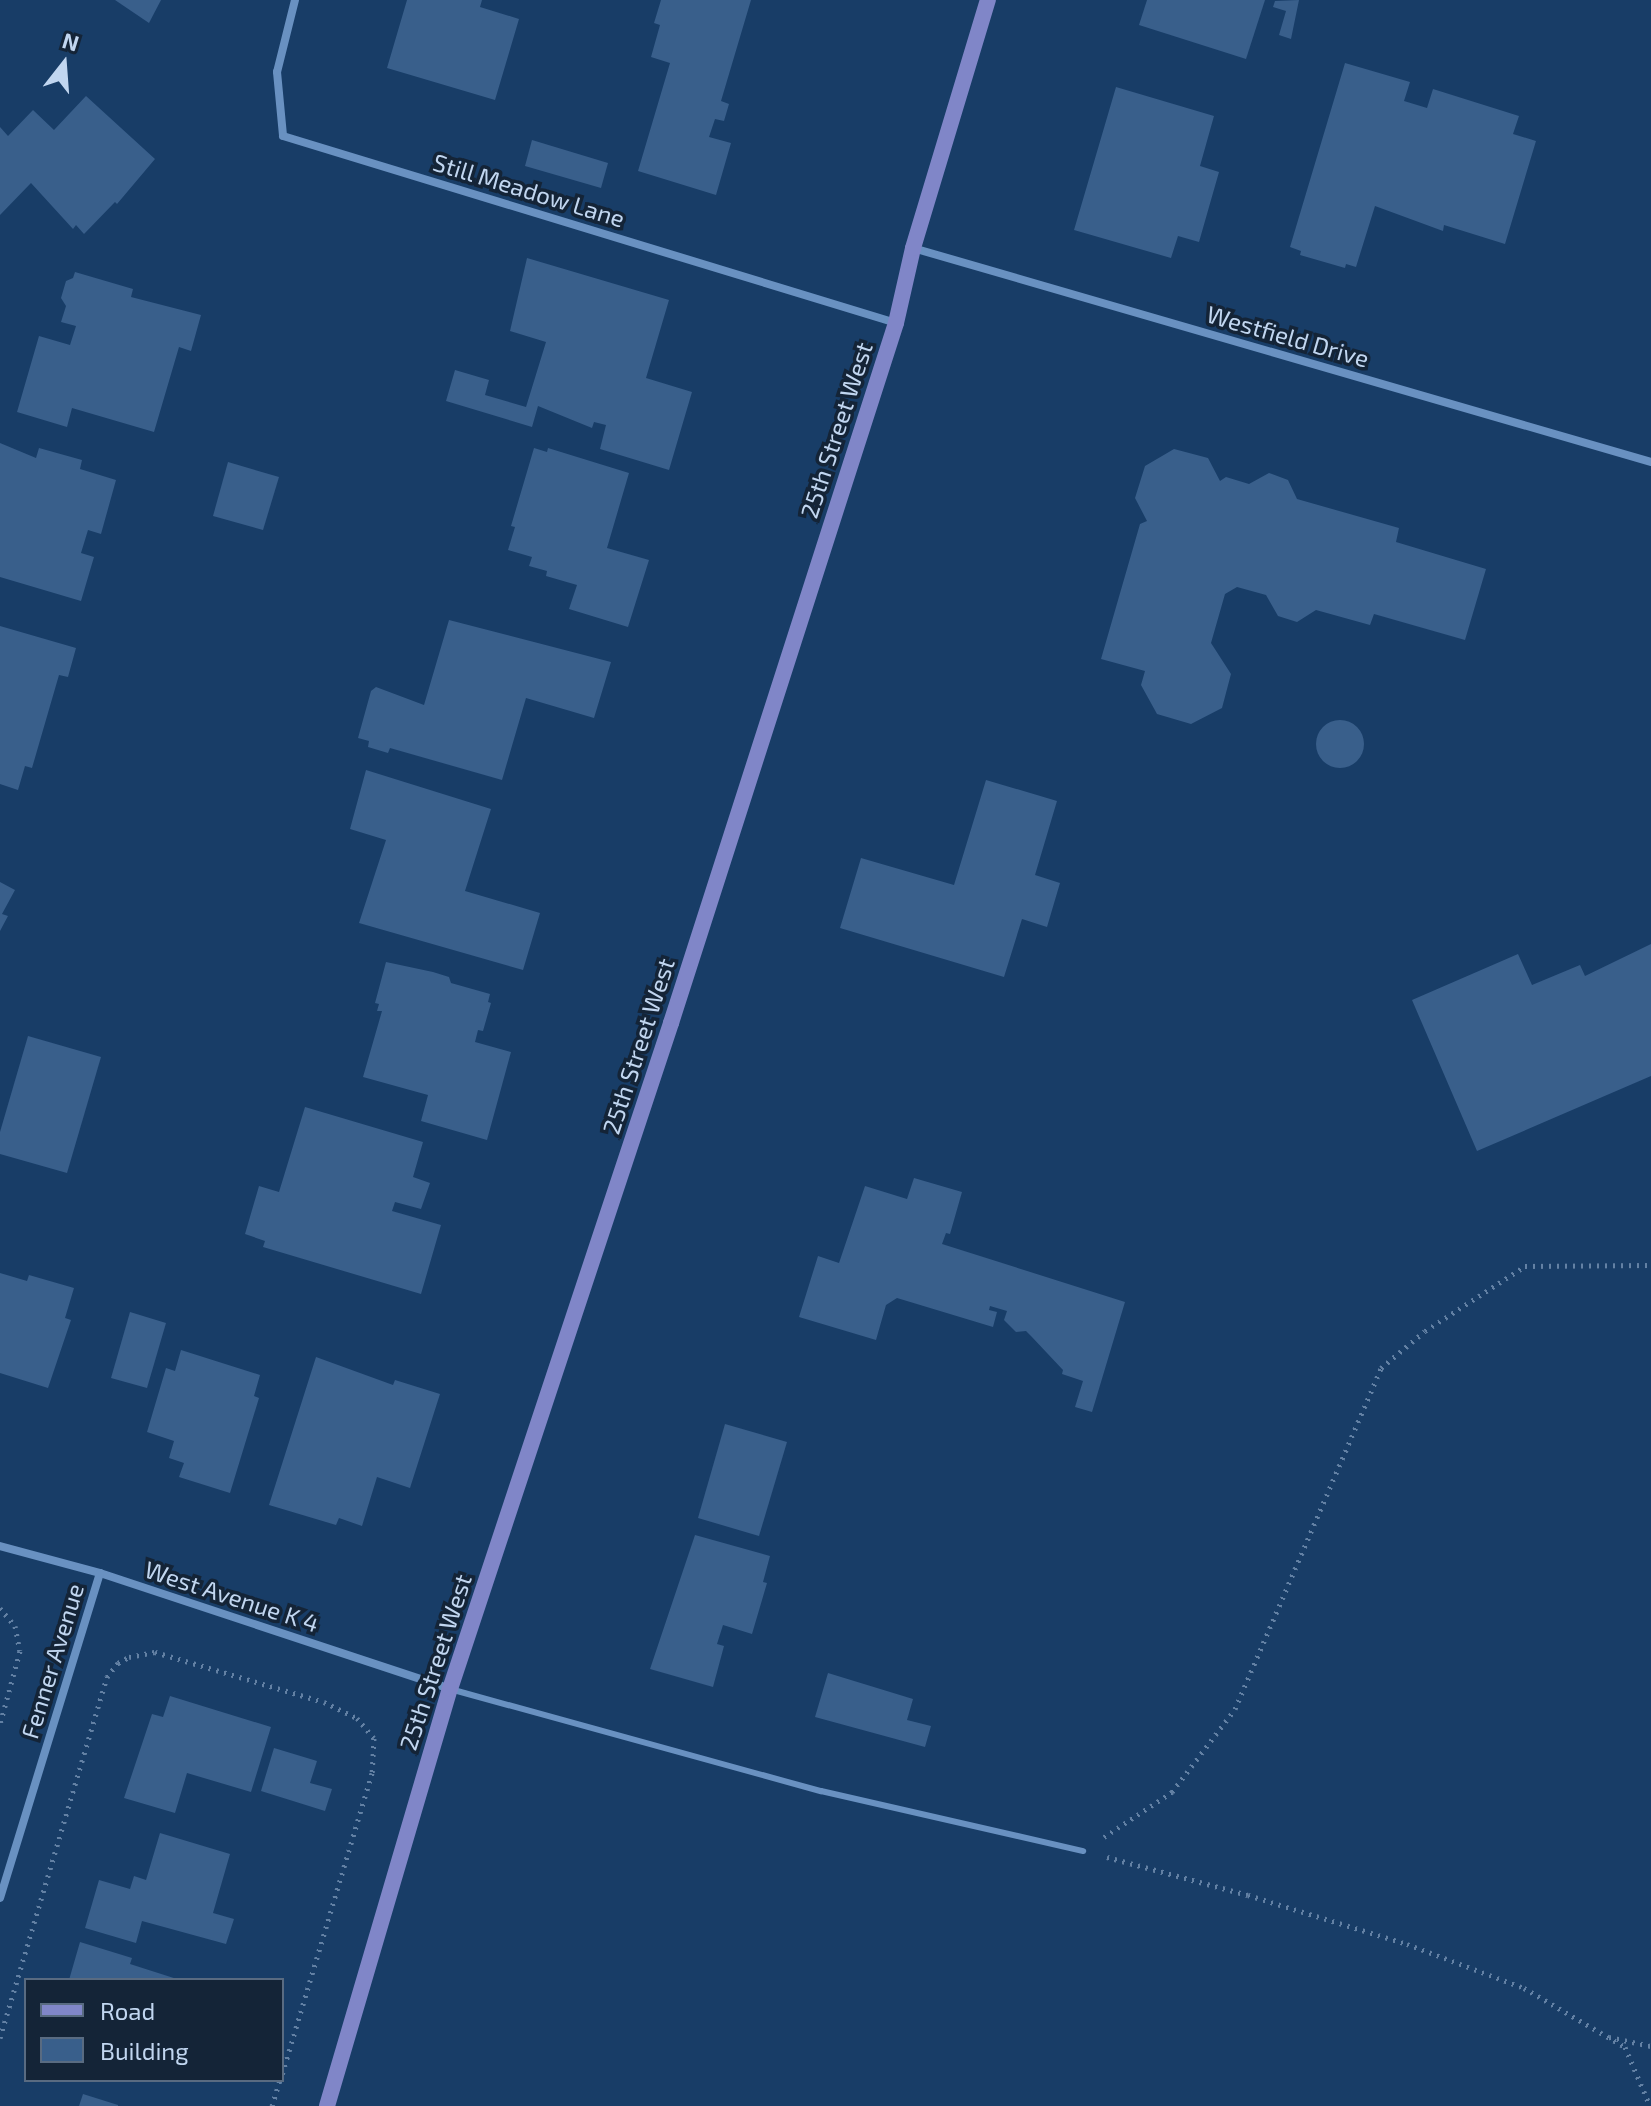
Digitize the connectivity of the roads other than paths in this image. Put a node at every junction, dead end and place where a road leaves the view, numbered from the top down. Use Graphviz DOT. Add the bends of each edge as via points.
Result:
graph roads {
  1 [pos="295,0"];
  2 [pos="988,0"];
  3 [pos="913,248"];
  4 [pos="896,323"];
  5 [pos="1651,462"];
  6 [pos="0,1546"];
  7 [pos="100,1573"];
  8 [pos="450,1689"];
  9 [pos="1083,1851"];
  10 [pos="0,1898"];
  11 [pos="327,2106"];
  1 -- 4 [label="street, Still Meadow Lane" via="277,72 283,136"];
  2 -- 3 [label="street, 25th Street West"];
  3 -- 4 [label="street, 25th Street West"];
  3 -- 5 [label="street, Westfield Drive"];
  4 -- 8 [label="street, 25th Street West"];
  6 -- 7 [label="street, West Avenue K 4"];
  7 -- 8 [label="street, West Avenue K 4"];
  7 -- 10 [label="street, Fenner Avenue"];
  8 -- 9 [label="lane" via="821,1791"];
  8 -- 11 [label="street, 25th Street West"];
}
